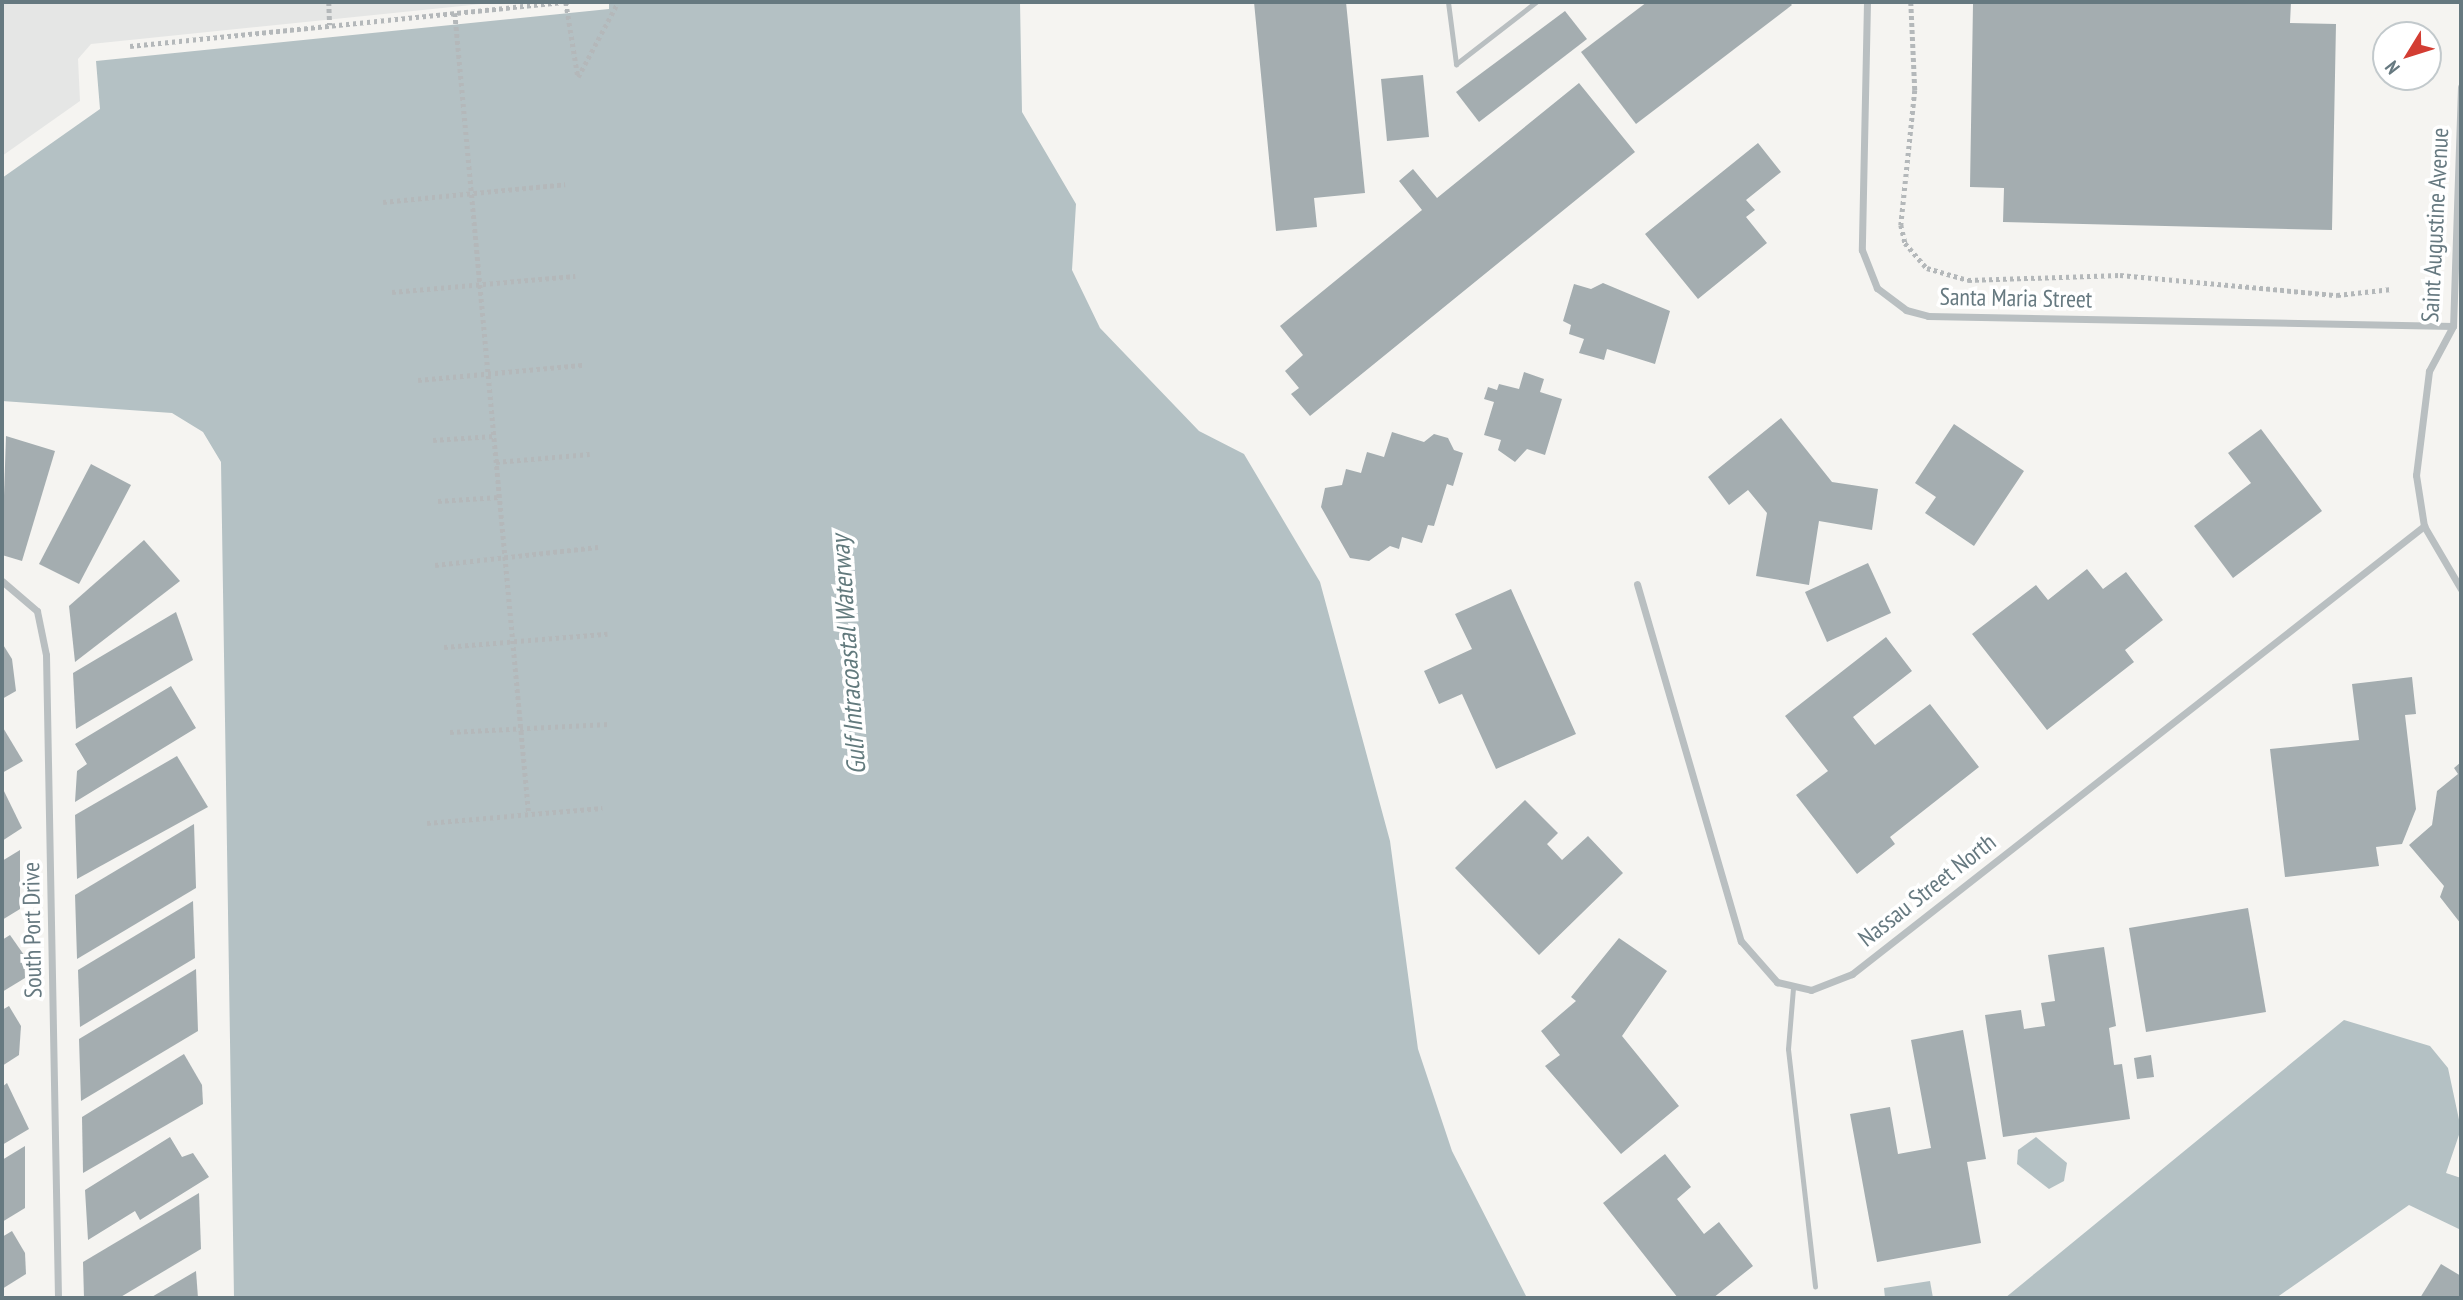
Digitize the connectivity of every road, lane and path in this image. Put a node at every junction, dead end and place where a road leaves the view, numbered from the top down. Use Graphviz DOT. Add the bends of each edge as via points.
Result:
graph roads {
  1 [pos="329,2"];
  2 [pos="564,2"];
  3 [pos="618,2"];
  4 [pos="1448,2"];
  5 [pos="1536,2"];
  6 [pos="1867,2"];
  7 [pos="1911,2"];
  8 [pos="455,13"];
  9 [pos="330,25"];
  10 [pos="130,46"];
  11 [pos="2461,87"];
  12 [pos="565,184"];
  13 [pos="472,193"];
  14 [pos="383,202"];
  15 [pos="575,276"];
  16 [pos="480,284"];
  17 [pos="2392,289"];
  18 [pos="392,292"];
  19 [pos="2461,319"];
  20 [pos="2453,326"];
  21 [pos="584,365"];
  22 [pos="488,374"];
  23 [pos="418,380"];
  24 [pos="494,436"];
  25 [pos="433,440"];
  26 [pos="590,454"];
  27 [pos="496,462"];
  28 [pos="499,497"];
  29 [pos="438,501"];
  30 [pos="2424,526"];
  31 [pos="598,547"];
  32 [pos="505,557"];
  33 [pos="435,565"];
  34 [pos="2,581"];
  35 [pos="1637,584"];
  36 [pos="2461,589"];
  37 [pos="607,634"];
  38 [pos="513,641"];
  39 [pos="444,647"];
  40 [pos="609,724"];
  41 [pos="521,729"];
  42 [pos="450,732"];
  43 [pos="603,808"];
  44 [pos="529,814"];
  45 [pos="427,823"];
  46 [pos="1793,988"];
  47 [pos="1815,1286"];
  48 [pos="58,1298"];
  1 -- 9 [label="path"];
  2 -- 3 [label="path" via="578,77"];
  2 -- 8 [label="path"];
  4 -- 5 [label="lane" via="1456,64"];
  6 -- 20 [label="street, Santa Maria Street" via="1862,250 1877,288 1906,310 1928,316"];
  7 -- 17 [label="path" via="1915,90 1901,225 1905,243 1927,268 1968,280 2120,275 2337,295"];
  8 -- 9 [label="path"];
  8 -- 13 [label="path"];
  9 -- 10 [label="path"];
  11 -- 20 [label="street, Saint Augustine Avenue"];
  12 -- 13 [label="path"];
  13 -- 14 [label="path"];
  13 -- 16 [label="path"];
  15 -- 16 [label="path"];
  16 -- 18 [label="path"];
  16 -- 22 [label="path"];
  19 -- 20 [label="street"];
  20 -- 30 [label="street, Saint Augustine Avenue" via="2426,386 2416,475"];
  21 -- 22 [label="path"];
  22 -- 23 [label="path"];
  22 -- 24 [label="path"];
  24 -- 25 [label="path"];
  24 -- 27 [label="path"];
  26 -- 27 [label="path"];
  27 -- 28 [label="path"];
  28 -- 29 [label="path"];
  28 -- 32 [label="path"];
  30 -- 36 [label="street"];
  30 -- 46 [label="street, Nassau Street North" via="1852,974 1826,987"];
  31 -- 32 [label="path"];
  32 -- 33 [label="path"];
  32 -- 38 [label="path"];
  34 -- 48 [label="street, South Port Drive" via="30,600 45,639"];
  35 -- 46 [label="street" via="1741,941 1765,972"];
  37 -- 38 [label="path"];
  38 -- 39 [label="path"];
  38 -- 41 [label="path"];
  40 -- 41 [label="path"];
  41 -- 42 [label="path"];
  41 -- 44 [label="path"];
  43 -- 44 [label="path"];
  44 -- 45 [label="path"];
  46 -- 47 [label="lane" via="1788,1049"];
}
